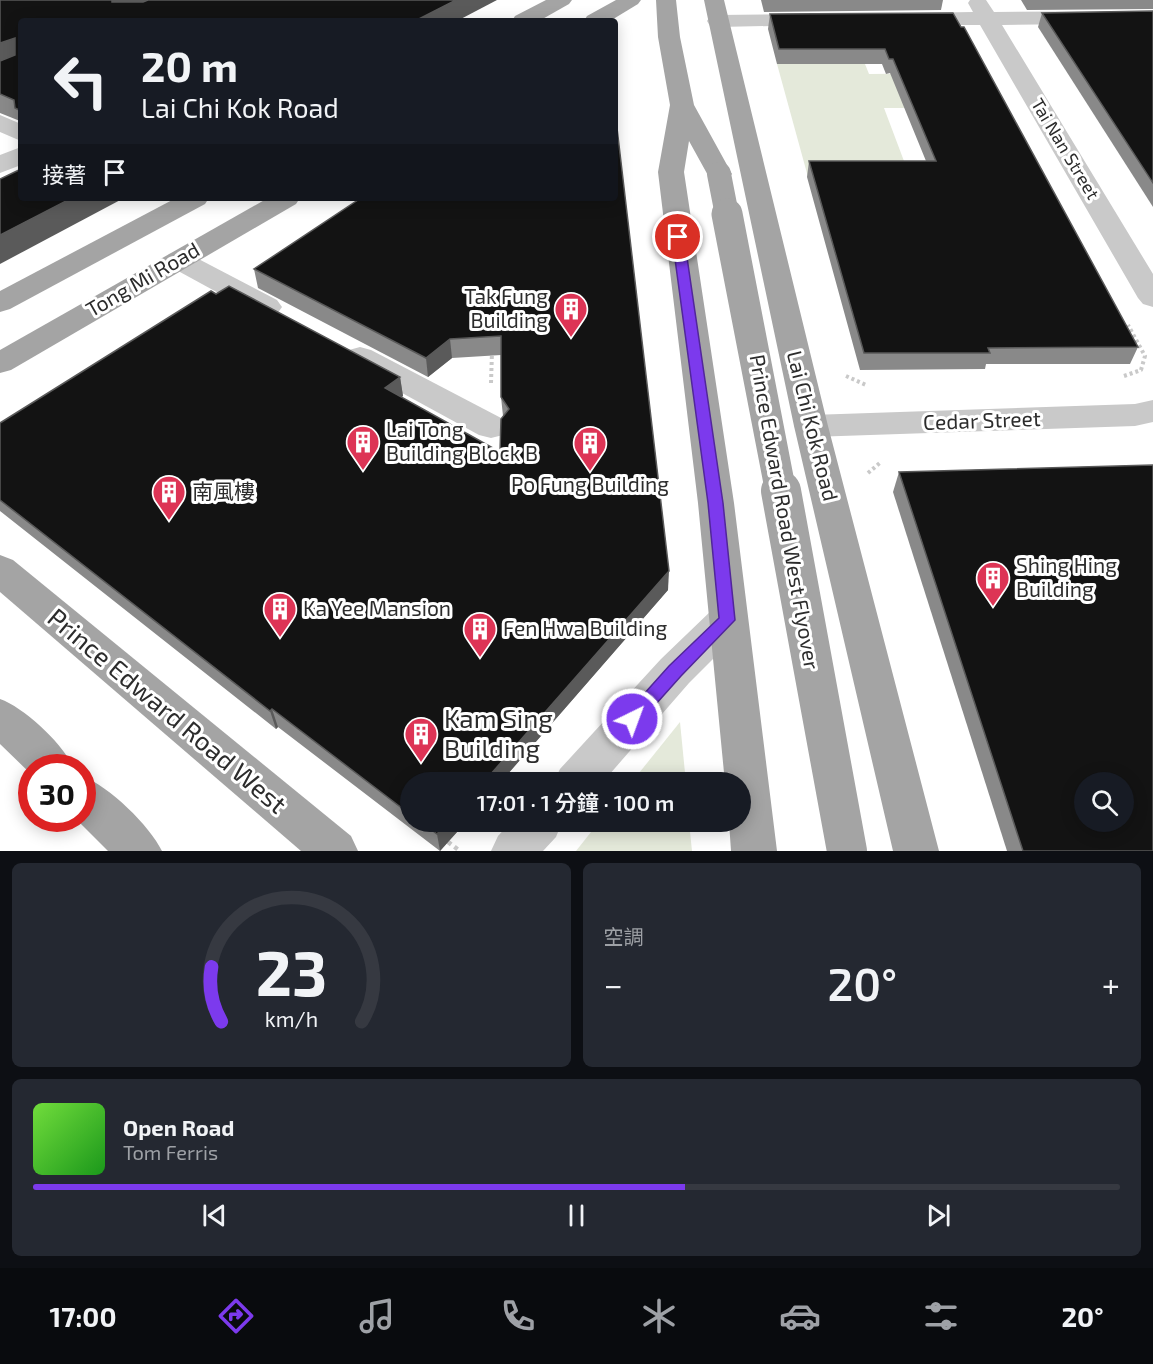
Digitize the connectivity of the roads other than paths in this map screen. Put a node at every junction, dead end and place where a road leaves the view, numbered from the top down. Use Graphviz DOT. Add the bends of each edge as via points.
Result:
graph roads {
  1 [pos="562,0"];
  2 [pos="631,0"];
  3 [pos="666,0"];
  4 [pos="982,9"];
  5 [pos="716,10"];
  6 [pos="1153,17"];
  7 [pos="529,18"];
  8 [pos="600,18"];
  9 [pos="834,20"];
  10 [pos="893,20"];
  11 [pos="682,105"];
  12 [pos="0,122"];
  13 [pos="18,132"];
  14 [pos="18,156"];
  15 [pos="0,165"];
  16 [pos="190,201"];
  17 [pos="282,201"];
  18 [pos="178,260"];
  19 [pos="1153,298"];
  20 [pos="0,303"];
  21 [pos="292,321"];
  22 [pos="334,343"];
  23 [pos="0,363"];
  24 [pos="1153,411"];
  25 [pos="811,426"];
  26 [pos="491,427"];
  27 [pos="0,570"];
  28 [pos="728,620"];
  29 [pos="0,717"];
  30 [pos="38,754"];
  31 [pos="585,772"];
  32 [pos="96,810"];
  33 [pos="531,832"];
  34 [pos="139,851"];
  35 [pos="334,851"];
  36 [pos="514,851"];
  37 [pos="754,851"];
  38 [pos="847,851"];
  39 [pos="916,851"];
  1 -- 7 [label="main road"];
  2 -- 8 [label="main road"];
  3 -- 11 [label="main road"];
  4 -- 6 [label="street"];
  4 -- 10 [label="street"];
  4 -- 19 [label="street, Tai Nan Street"];
  5 -- 9 [label="street"];
  5 -- 25 [label="main road, Lai Chi Kok Road"];
  11 -- 28 [label="main road" via="671,172"];
  11 -- 38 [label="main road, Prince Edward Road West Flyover, bridge" via="719,174"];
  12 -- 13 [label="street"];
  14 -- 15 [label="street"];
  16 -- 20 [label="main road"];
  17 -- 18 [label="main road, Tong Mi Road"];
  18 -- 21 [label="street"];
  18 -- 23 [label="main road, Tong Mi Road"];
  22 -- 26 [label="street"];
  24 -- 25 [label="street, Cedar Street" via="1135,415"];
  25 -- 39 [label="main road, Lai Chi Kok Road"];
  27 -- 35 [label="main road, Prince Edward Road West"];
  28 -- 31 [label="street" via="675,671"];
  28 -- 37 [label="main road"];
  29 -- 30 [label="main road"];
  32 -- 34 [label="main road"];
  33 -- 36 [label="street"];
}
